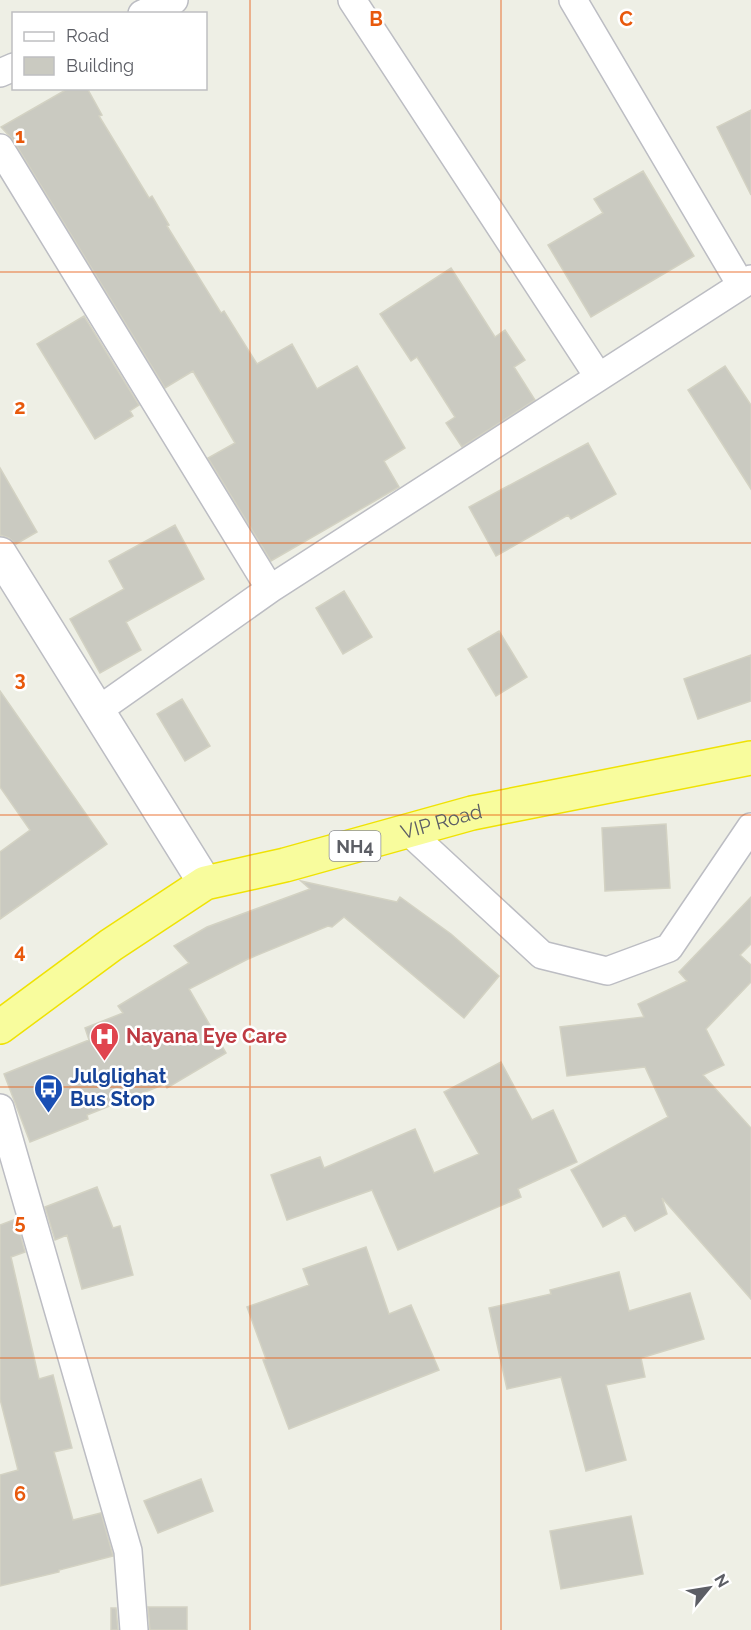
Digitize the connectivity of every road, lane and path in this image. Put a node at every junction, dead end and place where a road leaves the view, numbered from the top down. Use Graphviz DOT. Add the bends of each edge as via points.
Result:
graph roads {
  1 [pos="174,0"];
  2 [pos="352,0"];
  3 [pos="573,0"];
  4 [pos="147,12"];
  5 [pos="0,148"];
  6 [pos="746,282"];
  7 [pos="598,376"];
  8 [pos="0,554"];
  9 [pos="270,589"];
  10 [pos="97,711"];
  11 [pos="751,758"];
  12 [pos="751,828"];
  13 [pos="408,831"];
  14 [pos="205,883"];
  15 [pos="0,1027"];
  16 [pos="0,1108"];
  17 [pos="134,1630"];
  1 -- 4 [label="street"];
  2 -- 7 [label="street"];
  3 -- 6 [label="street"];
  5 -- 9 [label="street"];
  6 -- 7 [label="street"];
  7 -- 9 [label="street"];
  8 -- 10 [label="street"];
  9 -- 10 [label="street"];
  10 -- 14 [label="street"];
  11 -- 13 [label="highway, VIP Road / NH4" via="472,813"];
  12 -- 13 [label="street" via="669,948 607,971 542,955"];
  13 -- 14 [label="highway, VIP Road / NH4"];
  14 -- 15 [label="highway, VIP Road / NH4" via="111,945"];
  16 -- 17 [label="street" via="128,1551"];
}
